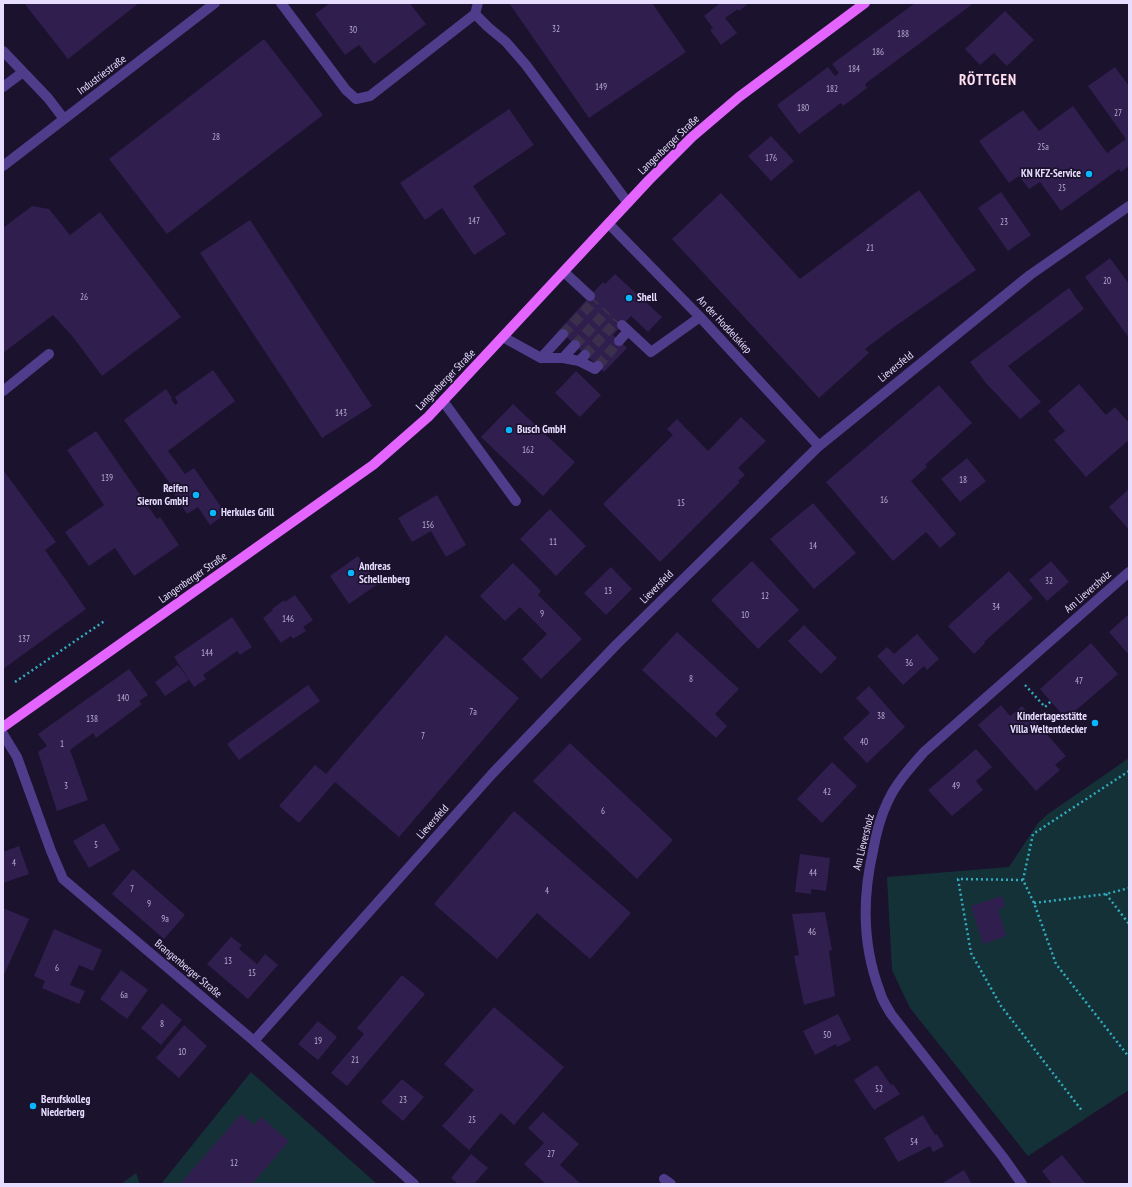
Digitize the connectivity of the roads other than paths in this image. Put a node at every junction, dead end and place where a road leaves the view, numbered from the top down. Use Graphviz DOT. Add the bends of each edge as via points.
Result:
graph roads {
  1 [pos="215,3"];
  2 [pos="281,3"];
  3 [pos="478,3"];
  4 [pos="865,3"];
  5 [pos="475,14"];
  6 [pos="3,51"];
  7 [pos="23,72"];
  8 [pos="3,87"];
  9 [pos="64,119"];
  10 [pos="3,166"];
  11 [pos="628,203"];
  12 [pos="1129,206"];
  13 [pos="609,224"];
  14 [pos="564,272"];
  15 [pos="590,296"];
  16 [pos="700,317"];
  17 [pos="563,334"];
  18 [pos="503,337"];
  19 [pos="619,341"];
  20 [pos="575,345"];
  21 [pos="49,354"];
  22 [pos="540,358"];
  23 [pos="563,358"];
  24 [pos="598,366"];
  25 [pos="3,391"];
  26 [pos="443,401"];
  27 [pos="819,446"];
  28 [pos="516,501"];
  29 [pos="1129,572"];
  30 [pos="3,727"];
  31 [pos="3,734"];
  32 [pos="254,1041"];
  33 [pos="414,1184"];
  34 [pos="1022,1184"];
  1 -- 9 [label="street, Industriestraße"];
  2 -- 5 [label="street" via="346,90 356,98 370,96"];
  3 -- 5 [label="street"];
  4 -- 11 [label="main road, Langenberger Straße" via="739,97 692,137"];
  5 -- 11 [label="street" via="506,42 526,65"];
  6 -- 7 [label="street"];
  7 -- 8 [label="street"];
  7 -- 9 [label="street"];
  9 -- 10 [label="street, Industriestraße"];
  11 -- 13 [label="main road, Langenberger Straße"];
  12 -- 27 [label="street, Lieversfeld" via="1030,275"];
  13 -- 14 [label="main road, Langenberger Straße"];
  13 -- 16 [label="street, An der Hoddelskiep"];
  14 -- 15 [label="street"];
  14 -- 18 [label="main road, Langenberger Straße"];
  16 -- 19 [label="street" via="651,352 625,328"];
  16 -- 27 [label="street, An der Hoddelskiep"];
  17 -- 22 [label="street"];
  18 -- 22 [label="street"];
  18 -- 26 [label="main road, Langenberger Straße"];
  20 -- 23 [label="street"];
  21 -- 25 [label="street"];
  22 -- 23 [label="street"];
  23 -- 24 [label="street" via="582,358 595,369"];
  26 -- 28 [label="street"];
  26 -- 30 [label="main road, Langenberger Straße" via="373,465"];
  27 -- 32 [label="street, Lieversfeld" via="617,644 492,774"];
  29 -- 34 [label="street, Am Lieversholz" via="924,752 904,775 888,800 877,831 866,890 867,944 880,994 895,1019"];
  31 -- 32 [label="street, Brangenberger Straße" via="17,757 63,879"];
  32 -- 33 [label="street, Brangenberger Straße"];
}
